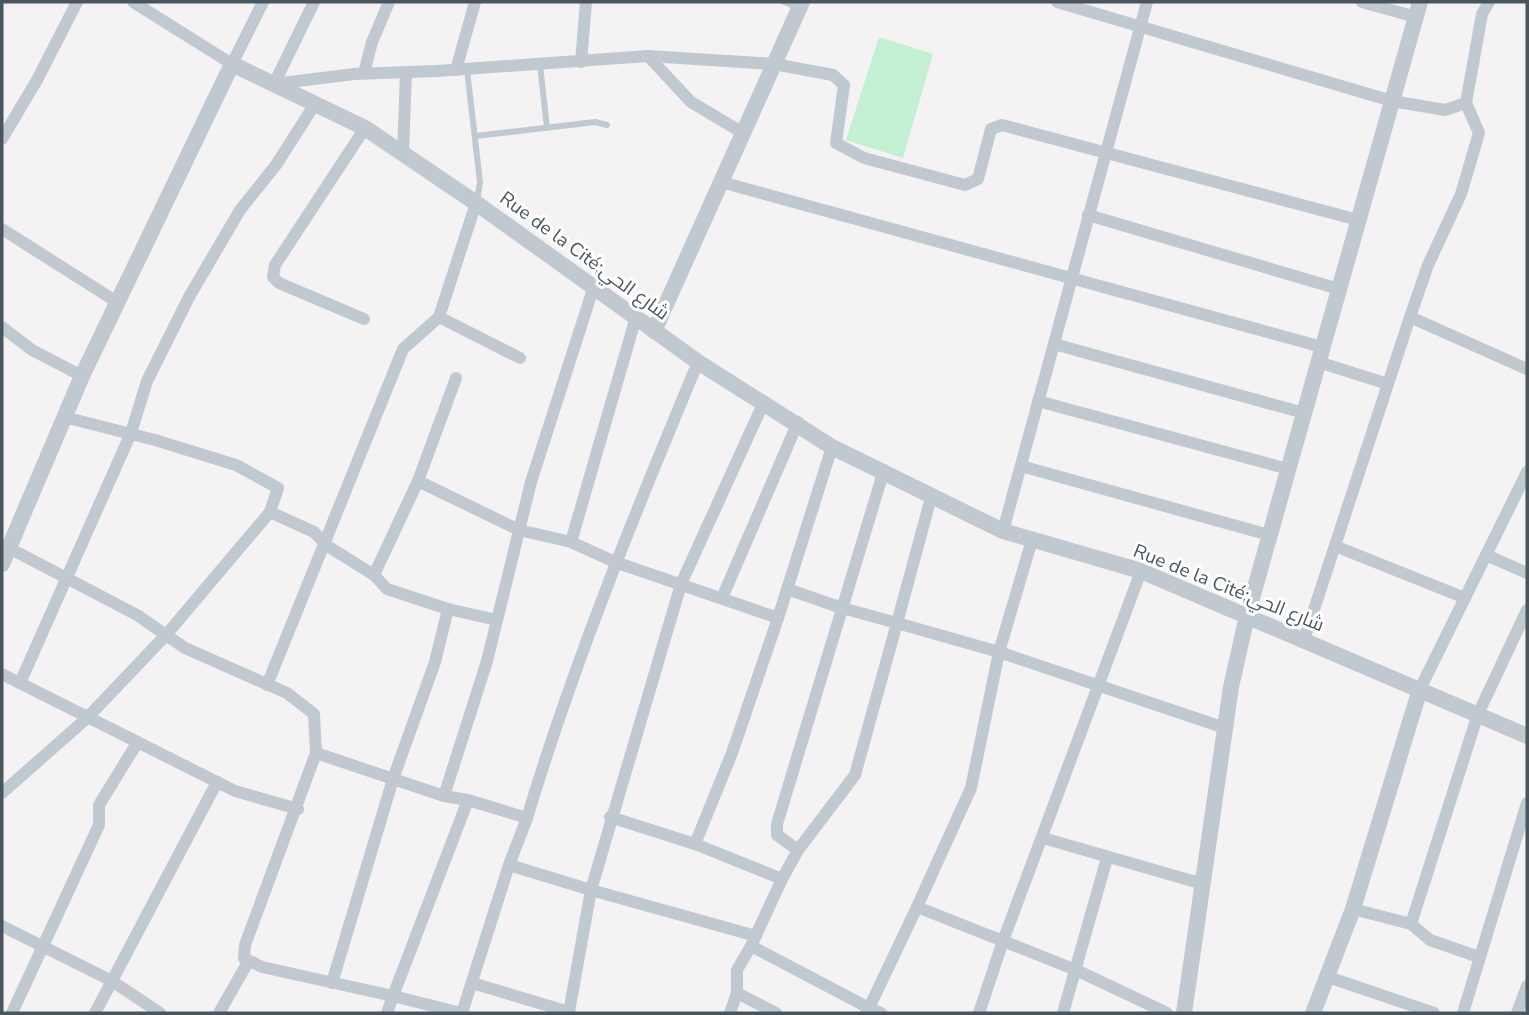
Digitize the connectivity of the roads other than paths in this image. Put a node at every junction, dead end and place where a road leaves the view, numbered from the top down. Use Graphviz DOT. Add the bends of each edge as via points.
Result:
graph roads {
  1 [pos="77,2"];
  2 [pos="133,2"];
  3 [pos="263,2"];
  4 [pos="314,2"];
  5 [pos="389,2"];
  6 [pos="475,2"];
  7 [pos="586,2"];
  8 [pos="1056,2"];
  9 [pos="1147,2"];
  10 [pos="1362,2"];
  11 [pos="1489,2"];
  12 [pos="795,4"];
  13 [pos="1075,4"];
  14 [pos="1418,10"];
  15 [pos="1139,26"];
  16 [pos="648,56"];
  17 [pos="581,62"];
  18 [pos="232,64"];
  19 [pos="774,64"];
  20 [pos="540,65"];
  21 [pos="461,70"];
  22 [pos="406,72"];
  23 [pos="364,73"];
  24 [pos="274,85"];
  25 [pos="1392,101"];
  26 [pos="1466,103"];
  27 [pos="315,104"];
  28 [pos="607,125"];
  29 [pos="365,128"];
  30 [pos="547,128"];
  31 [pos="743,132"];
  32 [pos="475,136"];
  33 [pos="2,139"];
  34 [pos="1105,152"];
  35 [pos="403,154"];
  36 [pos="721,182"];
  37 [pos="476,203"];
  38 [pos="1088,215"];
  39 [pos="1358,220"];
  40 [pos="2,229"];
  41 [pos="1070,279"];
  42 [pos="593,289"];
  43 [pos="1339,289"];
  44 [pos="117,302"];
  45 [pos="439,317"];
  46 [pos="636,317"];
  47 [pos="1410,317"];
  48 [pos="364,318"];
  49 [pos="2,327"];
  50 [pos="654,331"];
  51 [pos="1054,344"];
  52 [pos="1320,355"];
  53 [pos="520,358"];
  54 [pos="698,362"];
  55 [pos="1527,369"];
  56 [pos="82,376"];
  57 [pos="456,378"];
  58 [pos="1388,384"];
  59 [pos="1038,401"];
  60 [pos="763,404"];
  61 [pos="1304,413"];
  62 [pos="64,416"];
  63 [pos="798,422"];
  64 [pos="131,433"];
  65 [pos="832,447"];
  66 [pos="1021,466"];
  67 [pos="884,470"];
  68 [pos="1288,470"];
  69 [pos="1527,472"];
  70 [pos="418,481"];
  71 [pos="1522,493"];
  72 [pos="932,494"];
  73 [pos="270,512"];
  74 [pos="519,530"];
  75 [pos="1003,531"];
  76 [pos="1269,535"];
  77 [pos="1032,540"];
  78 [pos="572,542"];
  79 [pos="326,545"];
  80 [pos="1335,546"];
  81 [pos="9,548"];
  82 [pos="1486,555"];
  83 [pos="615,562"];
  84 [pos="2,564"];
  85 [pos="1141,571"];
  86 [pos="1527,573"];
  87 [pos="374,575"];
  88 [pos="66,578"];
  89 [pos="681,584"];
  90 [pos="788,589"];
  91 [pos="722,598"];
  92 [pos="1465,598"];
  93 [pos="842,608"];
  94 [pos="448,609"];
  95 [pos="1527,610"];
  96 [pos="1247,616"];
  97 [pos="778,618"];
  98 [pos="497,620"];
  99 [pos="897,623"];
  100 [pos="166,635"];
  101 [pos="1304,640"];
  102 [pos="999,652"];
  103 [pos="2,674"];
  104 [pos="20,683"];
  105 [pos="267,685"];
  106 [pos="1098,685"];
  107 [pos="1420,689"];
  108 [pos="1478,714"];
  109 [pos="87,718"];
  110 [pos="1225,728"];
  111 [pos="1527,736"];
  112 [pos="137,743"];
  113 [pos="316,753"];
  114 [pos="393,779"];
  115 [pos="217,782"];
  116 [pos="2,793"];
  117 [pos="444,796"];
  118 [pos="468,800"];
  119 [pos="1527,803"];
  120 [pos="298,808"];
  121 [pos="610,817"];
  122 [pos="527,818"];
  123 [pos="1042,838"];
  124 [pos="695,844"];
  125 [pos="798,850"];
  126 [pos="1107,858"];
  127 [pos="509,865"];
  128 [pos="782,879"];
  129 [pos="1203,884"];
  130 [pos="591,890"];
  131 [pos="917,907"];
  132 [pos="1353,909"];
  133 [pos="1411,923"];
  134 [pos="2,926"];
  135 [pos="754,941"];
  136 [pos="1003,941"];
  137 [pos="42,946"];
  138 [pos="1479,957"];
  139 [pos="244,958"];
  140 [pos="1076,970"];
  141 [pos="1328,977"];
  142 [pos="112,981"];
  143 [pos="332,983"];
  144 [pos="472,983"];
  145 [pos="1527,986"];
  146 [pos="737,993"];
  147 [pos="393,996"];
  148 [pos="872,1011"];
  149 [pos="12,1013"];
  150 [pos="95,1013"];
  151 [pos="160,1013"];
  152 [pos="219,1013"];
  153 [pos="387,1013"];
  154 [pos="461,1013"];
  155 [pos="569,1013"];
  156 [pos="730,1013"];
  157 [pos="776,1013"];
  158 [pos="979,1013"];
  159 [pos="1063,1013"];
  160 [pos="1167,1013"];
  161 [pos="1184,1013"];
  162 [pos="1313,1013"];
  163 [pos="1434,1013"];
  164 [pos="1463,1013"];
  165 [pos="1517,1013"];
  1 -- 33 [label="street"];
  2 -- 18 [label="street"];
  3 -- 18 [label="street"];
  4 -- 24 [label="street"];
  5 -- 23 [label="street"];
  6 -- 21 [label="street"];
  7 -- 17 [label="street"];
  8 -- 13 [label="street"];
  9 -- 15 [label="street"];
  10 -- 14 [label="street"];
  11 -- 26 [label="street" via="1482,14"];
  12 -- 19 [label="street"];
  13 -- 15 [label="street"];
  14 -- 25 [label="street"];
  15 -- 25 [label="street"];
  15 -- 34 [label="street"];
  16 -- 17 [label="street"];
  16 -- 19 [label="street"];
  16 -- 31 [label="street" via="691,102"];
  17 -- 20 [label="street"];
  18 -- 24 [label="street, Rue de la Cité;شارع الحي"];
  18 -- 44 [label="street"];
  19 -- 31 [label="street"];
  19 -- 34 [label="street" via="833,75 844,85 836,143 864,158 927,175 965,185 978,179 990,129 1002,125"];
  20 -- 21 [label="street"];
  20 -- 30 [label="lane"];
  21 -- 22 [label="street"];
  21 -- 32 [label="lane"];
  22 -- 23 [label="street"];
  22 -- 35 [label="street"];
  23 -- 24 [label="street"];
  24 -- 27 [label="street, Rue de la Cité;شارع الحي"];
  25 -- 26 [label="street" via="1445,110"];
  25 -- 39 [label="street"];
  26 -- 47 [label="street" via="1479,133 1461,194"];
  27 -- 29 [label="street, Rue de la Cité;شارع الحي"];
  27 -- 64 [label="street" via="215,248 147,381"];
  28 -- 30 [label="lane" via="595,122"];
  29 -- 35 [label="street, Rue de la Cité;شارع الحي"];
  29 -- 48 [label="street" via="275,265 273,276 279,283"];
  30 -- 32 [label="lane"];
  31 -- 36 [label="street"];
  32 -- 37 [label="lane" via="480,182"];
  34 -- 38 [label="street"];
  34 -- 39 [label="street"];
  35 -- 37 [label="street, Rue de la Cité;شارع الحي"];
  36 -- 41 [label="street"];
  36 -- 50 [label="street"];
  37 -- 42 [label="street, Rue de la Cité;شارع الحي"];
  37 -- 45 [label="street"];
  38 -- 41 [label="street"];
  38 -- 43 [label="street"];
  39 -- 43 [label="street"];
  40 -- 44 [label="street"];
  41 -- 51 [label="street"];
  41 -- 52 [label="street"];
  42 -- 46 [label="street, Rue de la Cité;شارع الحي"];
  42 -- 74 [label="street" via="530,482"];
  43 -- 52 [label="street"];
  44 -- 56 [label="street"];
  45 -- 53 [label="street"];
  45 -- 79 [label="street" via="403,349"];
  46 -- 50 [label="street, Rue de la Cité;شارع الحي"];
  46 -- 78 [label="street"];
  47 -- 55 [label="street"];
  47 -- 58 [label="street"];
  49 -- 56 [label="street" via="32,350"];
  50 -- 54 [label="street, Rue de la Cité;شارع الحي"];
  51 -- 59 [label="street"];
  51 -- 61 [label="street"];
  52 -- 58 [label="street"];
  52 -- 61 [label="street"];
  54 -- 60 [label="street, Rue de la Cité;شارع الحي"];
  54 -- 83 [label="street"];
  56 -- 62 [label="street"];
  57 -- 70 [label="street"];
  58 -- 80 [label="street"];
  59 -- 66 [label="street"];
  59 -- 68 [label="street"];
  60 -- 63 [label="street, Rue de la Cité;شارع الحي"];
  60 -- 89 [label="street"];
  61 -- 68 [label="street"];
  62 -- 64 [label="street"];
  62 -- 81 [label="street"];
  63 -- 65 [label="street, Rue de la Cité;شارع الحي"];
  63 -- 91 [label="street"];
  64 -- 73 [label="street" via="236,465 278,488"];
  64 -- 88 [label="street"];
  65 -- 67 [label="street, Rue de la Cité;شارع الحي"];
  65 -- 90 [label="street"];
  66 -- 75 [label="street"];
  66 -- 76 [label="street"];
  67 -- 72 [label="street, Rue de la Cité;شارع الحي"];
  67 -- 93 [label="street"];
  68 -- 76 [label="street"];
  69 -- 71 [label="street"];
  70 -- 74 [label="street"];
  70 -- 87 [label="street"];
  71 -- 82 [label="street"];
  72 -- 75 [label="street, Rue de la Cité;شارع الحي"];
  72 -- 99 [label="street"];
  73 -- 79 [label="street" via="314,532"];
  73 -- 100 [label="street"];
  74 -- 78 [label="street"];
  74 -- 98 [label="street"];
  75 -- 77 [label="street, Rue de la Cité;شارع الحي"];
  76 -- 96 [label="street"];
  77 -- 85 [label="street, Rue de la Cité;شارع الحي"];
  77 -- 102 [label="street"];
  78 -- 83 [label="street"];
  79 -- 87 [label="street"];
  79 -- 105 [label="street"];
  80 -- 92 [label="street"];
  80 -- 101 [label="street"];
  81 -- 84 [label="street"];
  81 -- 88 [label="street"];
  82 -- 86 [label="street"];
  82 -- 92 [label="street"];
  83 -- 89 [label="street"];
  83 -- 122 [label="street" via="558,713"];
  85 -- 96 [label="street, Rue de la Cité;شارع الحي"];
  85 -- 106 [label="street"];
  87 -- 94 [label="street" via="387,589"];
  88 -- 100 [label="street"];
  88 -- 104 [label="street"];
  89 -- 91 [label="street"];
  89 -- 121 [label="street"];
  90 -- 93 [label="street"];
  90 -- 97 [label="street"];
  91 -- 97 [label="street"];
  92 -- 107 [label="street"];
  93 -- 99 [label="street"];
  93 -- 125 [label="street" via="777,824 777,835"];
  94 -- 98 [label="street"];
  94 -- 114 [label="street" via="435,662"];
  95 -- 108 [label="street"];
  96 -- 101 [label="street, Rue de la Cité;شارع الحي"];
  96 -- 110 [label="street"];
  97 -- 124 [label="street"];
  98 -- 117 [label="street"];
  99 -- 102 [label="street"];
  99 -- 125 [label="street" via="855,775"];
  100 -- 105 [label="street"];
  100 -- 109 [label="street"];
  101 -- 107 [label="street, Rue de la Cité;شارع الحي"];
  102 -- 106 [label="street"];
  102 -- 131 [label="street" via="971,788"];
  103 -- 104 [label="street"];
  104 -- 109 [label="street"];
  105 -- 113 [label="street" via="287,693 314,714"];
  106 -- 110 [label="street"];
  106 -- 123 [label="street"];
  107 -- 108 [label="street, Rue de la Cité;شارع الحي"];
  107 -- 132 [label="street"];
  108 -- 111 [label="street, Rue de la Cité;شارع الحي"];
  108 -- 133 [label="street"];
  109 -- 112 [label="street"];
  109 -- 116 [label="street"];
  110 -- 129 [label="street"];
  112 -- 115 [label="street"];
  112 -- 137 [label="street" via="99,805 99,825"];
  113 -- 114 [label="street"];
  113 -- 120 [label="street"];
  114 -- 117 [label="street"];
  114 -- 143 [label="street"];
  115 -- 120 [label="street"];
  115 -- 142 [label="street"];
  117 -- 118 [label="street"];
  118 -- 122 [label="street"];
  118 -- 147 [label="street"];
  119 -- 138 [label="street"];
  120 -- 139 [label="street"];
  121 -- 124 [label="street"];
  121 -- 130 [label="street"];
  122 -- 127 [label="street"];
  123 -- 126 [label="street"];
  123 -- 136 [label="street"];
  124 -- 128 [label="street"];
  125 -- 128 [label="street"];
  126 -- 129 [label="street"];
  126 -- 140 [label="street"];
  127 -- 130 [label="street"];
  127 -- 144 [label="street"];
  128 -- 135 [label="street"];
  129 -- 161 [label="street"];
  130 -- 135 [label="street"];
  130 -- 155 [label="street"];
  131 -- 136 [label="street"];
  131 -- 148 [label="street"];
  132 -- 133 [label="street"];
  132 -- 141 [label="street"];
  133 -- 138 [label="street" via="1430,940"];
  134 -- 137 [label="street"];
  135 -- 146 [label="street" via="737,970"];
  135 -- 148 [label="street"];
  136 -- 140 [label="street"];
  136 -- 158 [label="street"];
  137 -- 142 [label="street"];
  137 -- 149 [label="street"];
  138 -- 164 [label="street"];
  139 -- 143 [label="street" via="262,967"];
  139 -- 152 [label="street" via="248,962"];
  140 -- 159 [label="street"];
  140 -- 160 [label="street"];
  141 -- 162 [label="street"];
  141 -- 163 [label="street"];
  142 -- 150 [label="street"];
  142 -- 151 [label="street"];
  143 -- 147 [label="street"];
  144 -- 154 [label="street"];
  144 -- 155 [label="street"];
  145 -- 165 [label="street"];
  146 -- 156 [label="street"];
  146 -- 157 [label="street"];
  147 -- 153 [label="street"];
  147 -- 154 [label="street"];
}
